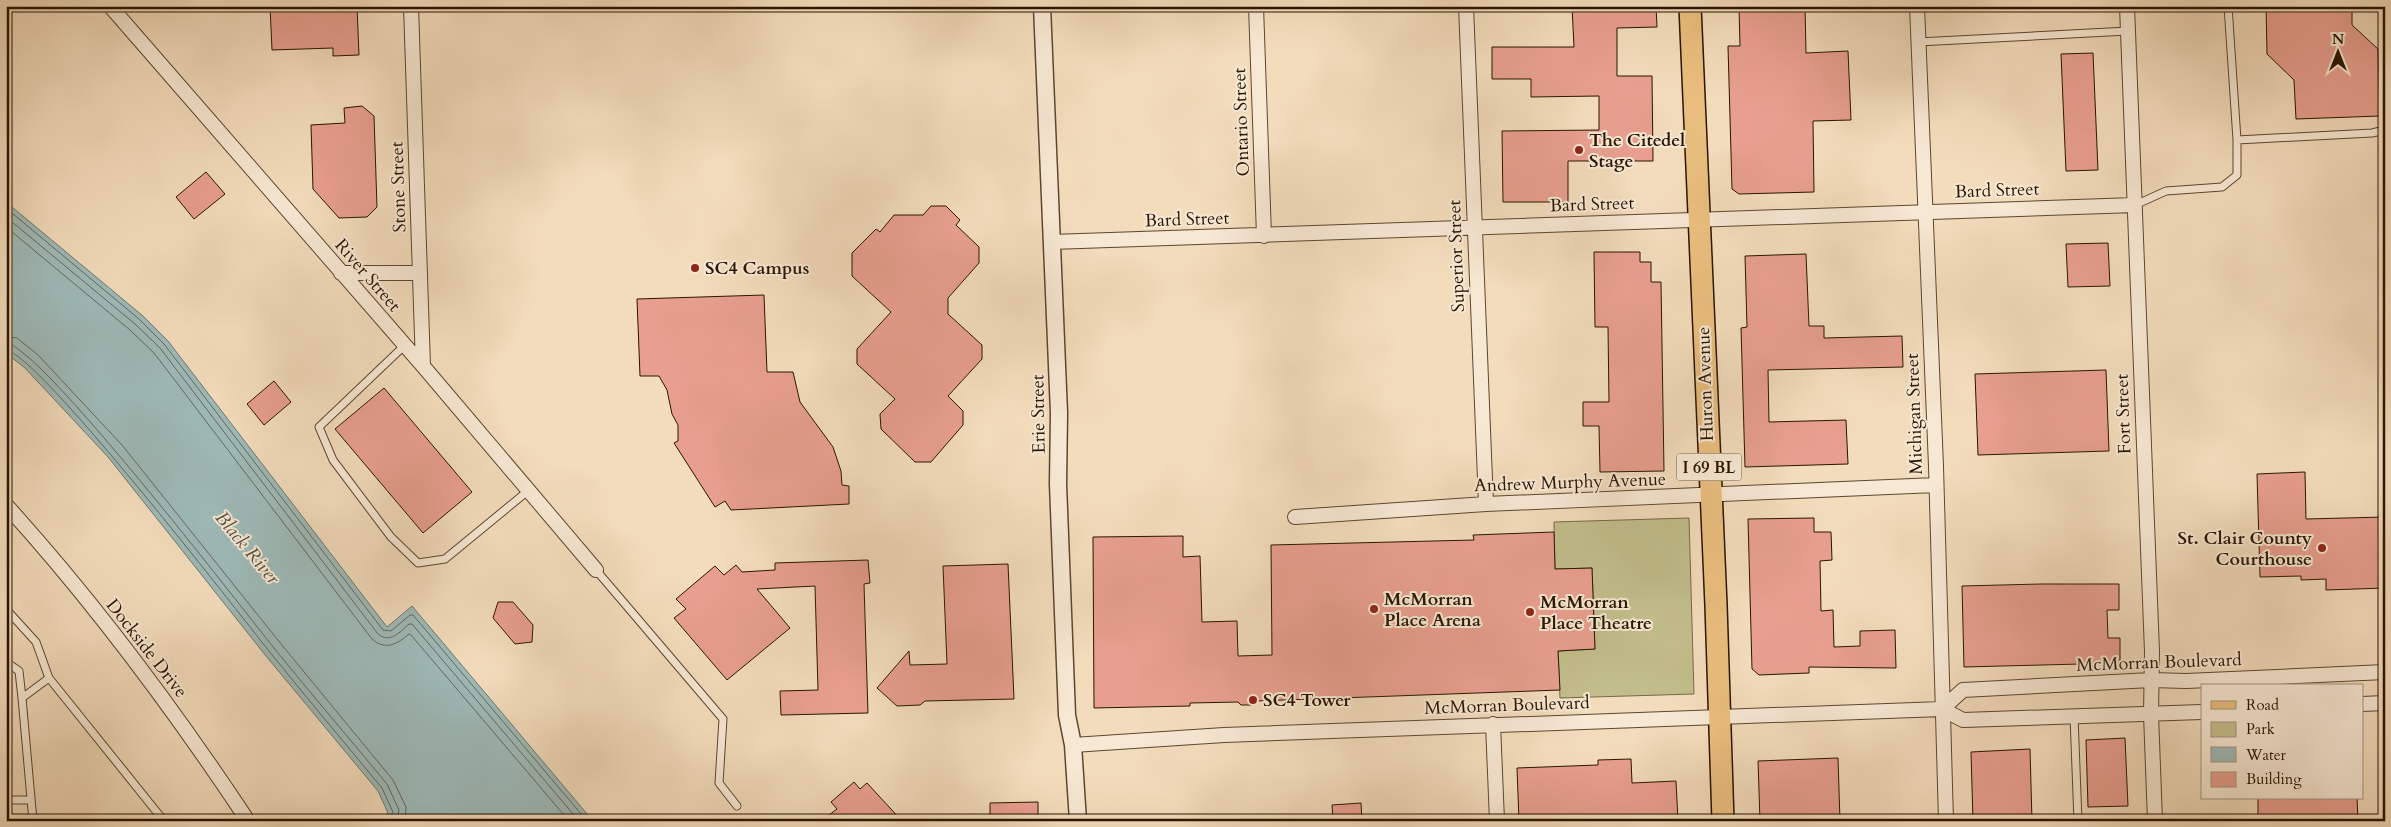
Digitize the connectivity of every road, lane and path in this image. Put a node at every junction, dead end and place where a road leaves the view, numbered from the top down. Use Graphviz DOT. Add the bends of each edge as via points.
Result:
graph roads {
  1 [pos="110,6"];
  2 [pos="410,6"];
  3 [pos="1042,6"];
  4 [pos="1256,6"];
  5 [pos="1466,6"];
  6 [pos="1690,6"];
  7 [pos="1917,6"];
  8 [pos="2127,6"];
  9 [pos="2228,6"];
  10 [pos="2128,31"];
  11 [pos="1918,42"];
  12 [pos="2385,130"];
  13 [pos="2237,140"];
  14 [pos="2135,205"];
  15 [pos="1924,212"];
  16 [pos="1698,219"];
  17 [pos="1474,227"];
  18 [pos="1264,236"];
  19 [pos="1050,242"];
  20 [pos="341,273"];
  21 [pos="420,274"];
  22 [pos="404,346"];
  23 [pos="423,366"];
  24 [pos="1936,485"];
  25 [pos="529,490"];
  26 [pos="1710,495"];
  27 [pos="1486,504"];
  28 [pos="6,506"];
  29 [pos="1295,517"];
  30 [pos="596,570"];
  31 [pos="6,609"];
  32 [pos="6,662"];
  33 [pos="2385,672"];
  34 [pos="49,678"];
  35 [pos="2151,680"];
  36 [pos="22,698"];
  37 [pos="2385,703"];
  38 [pos="2364,704"];
  39 [pos="1942,710"];
  40 [pos="2201,712"];
  41 [pos="2151,714"];
  42 [pos="1720,716"];
  43 [pos="2074,716"];
  44 [pos="1493,724"];
  45 [pos="1073,745"];
  46 [pos="6,800"];
  47 [pos="31,800"];
  48 [pos="736,806"];
  49 [pos="33,821"];
  50 [pos="164,821"];
  51 [pos="248,821"];
  52 [pos="1078,821"];
  53 [pos="1497,821"];
  54 [pos="1723,821"];
  55 [pos="1946,821"];
  56 [pos="2078,821"];
  57 [pos="2156,821"];
  1 -- 20 [label="street, River Street"];
  2 -- 21 [label="street, Stone Street"];
  3 -- 19 [label="street, Erie Street"];
  4 -- 18 [label="street, Ontario Street"];
  5 -- 17 [label="street, Superior Street"];
  6 -- 16 [label="main road, Huron Avenue / I 69 BL"];
  7 -- 11 [label="street, Michigan Street"];
  8 -- 10 [label="street, Fort Street"];
  9 -- 13 [label="lane"];
  10 -- 11 [label="lane"];
  10 -- 14 [label="street, Fort Street"];
  11 -- 15 [label="street, Michigan Street"];
  12 -- 13 [label="lane"];
  13 -- 14 [label="lane" via="2237,175 2222,187 2166,190"];
  14 -- 15 [label="street, Bard Street"];
  14 -- 35 [label="street, Fort Street"];
  15 -- 16 [label="street, Bard Street"];
  15 -- 24 [label="street, Michigan Street"];
  16 -- 17 [label="street, Bard Street"];
  16 -- 26 [label="main road, Huron Avenue / I 69 BL"];
  17 -- 18 [label="street, Bard Street"];
  17 -- 27 [label="street, Superior Street"];
  18 -- 19 [label="street, Bard Street"];
  19 -- 45 [label="street, Erie Street" via="1059,413 1058,484 1067,716"];
  20 -- 21 [label="street"];
  20 -- 22 [label="street, River Street"];
  21 -- 23 [label="street, Stone Street"];
  22 -- 23 [label="street, River Street"];
  22 -- 25 [label="lane" via="319,427 333,460 391,537 418,563 445,558"];
  23 -- 25 [label="street, River Street"];
  24 -- 26 [label="street, Andrew Murphy Avenue"];
  24 -- 39 [label="street, Michigan Street"];
  25 -- 30 [label="street, River Street"];
  26 -- 27 [label="street, Andrew Murphy Avenue"];
  26 -- 42 [label="main road, Huron Avenue / I 69 BL"];
  27 -- 29 [label="street, Andrew Murphy Avenue"];
  28 -- 51 [label="street, Dockside Drive" via="42,545 196,742"];
  30 -- 48 [label="lane" via="723,719 719,784"];
  31 -- 34 [label="lane" via="36,642"];
  32 -- 36 [label="lane" via="19,671"];
  33 -- 35 [label="street, McMorran Boulevard"];
  34 -- 36 [label="lane"];
  34 -- 50 [label="lane"];
  35 -- 39 [label="street, McMorran Boulevard" via="1963,690"];
  35 -- 41 [label="street, Fort Street"];
  36 -- 47 [label="lane"];
  37 -- 38 [label="street"];
  39 -- 42 [label="street, McMorran Boulevard"];
  39 -- 43 [label="street, McMorran Boulevard" via="1963,720"];
  39 -- 55 [label="street, Michigan Street"];
  40 -- 41 [label="street, McMorran Boulevard"];
  41 -- 43 [label="street, McMorran Boulevard"];
  41 -- 57 [label="street, Fort Street"];
  42 -- 44 [label="street, McMorran Boulevard"];
  42 -- 54 [label="main road, Huron Avenue / I 69 BL"];
  43 -- 56 [label="lane"];
  44 -- 45 [label="street, McMorran Boulevard"];
  44 -- 53 [label="street"];
  45 -- 52 [label="street, Erie Street"];
  46 -- 47 [label="lane"];
  47 -- 49 [label="lane"];
}
